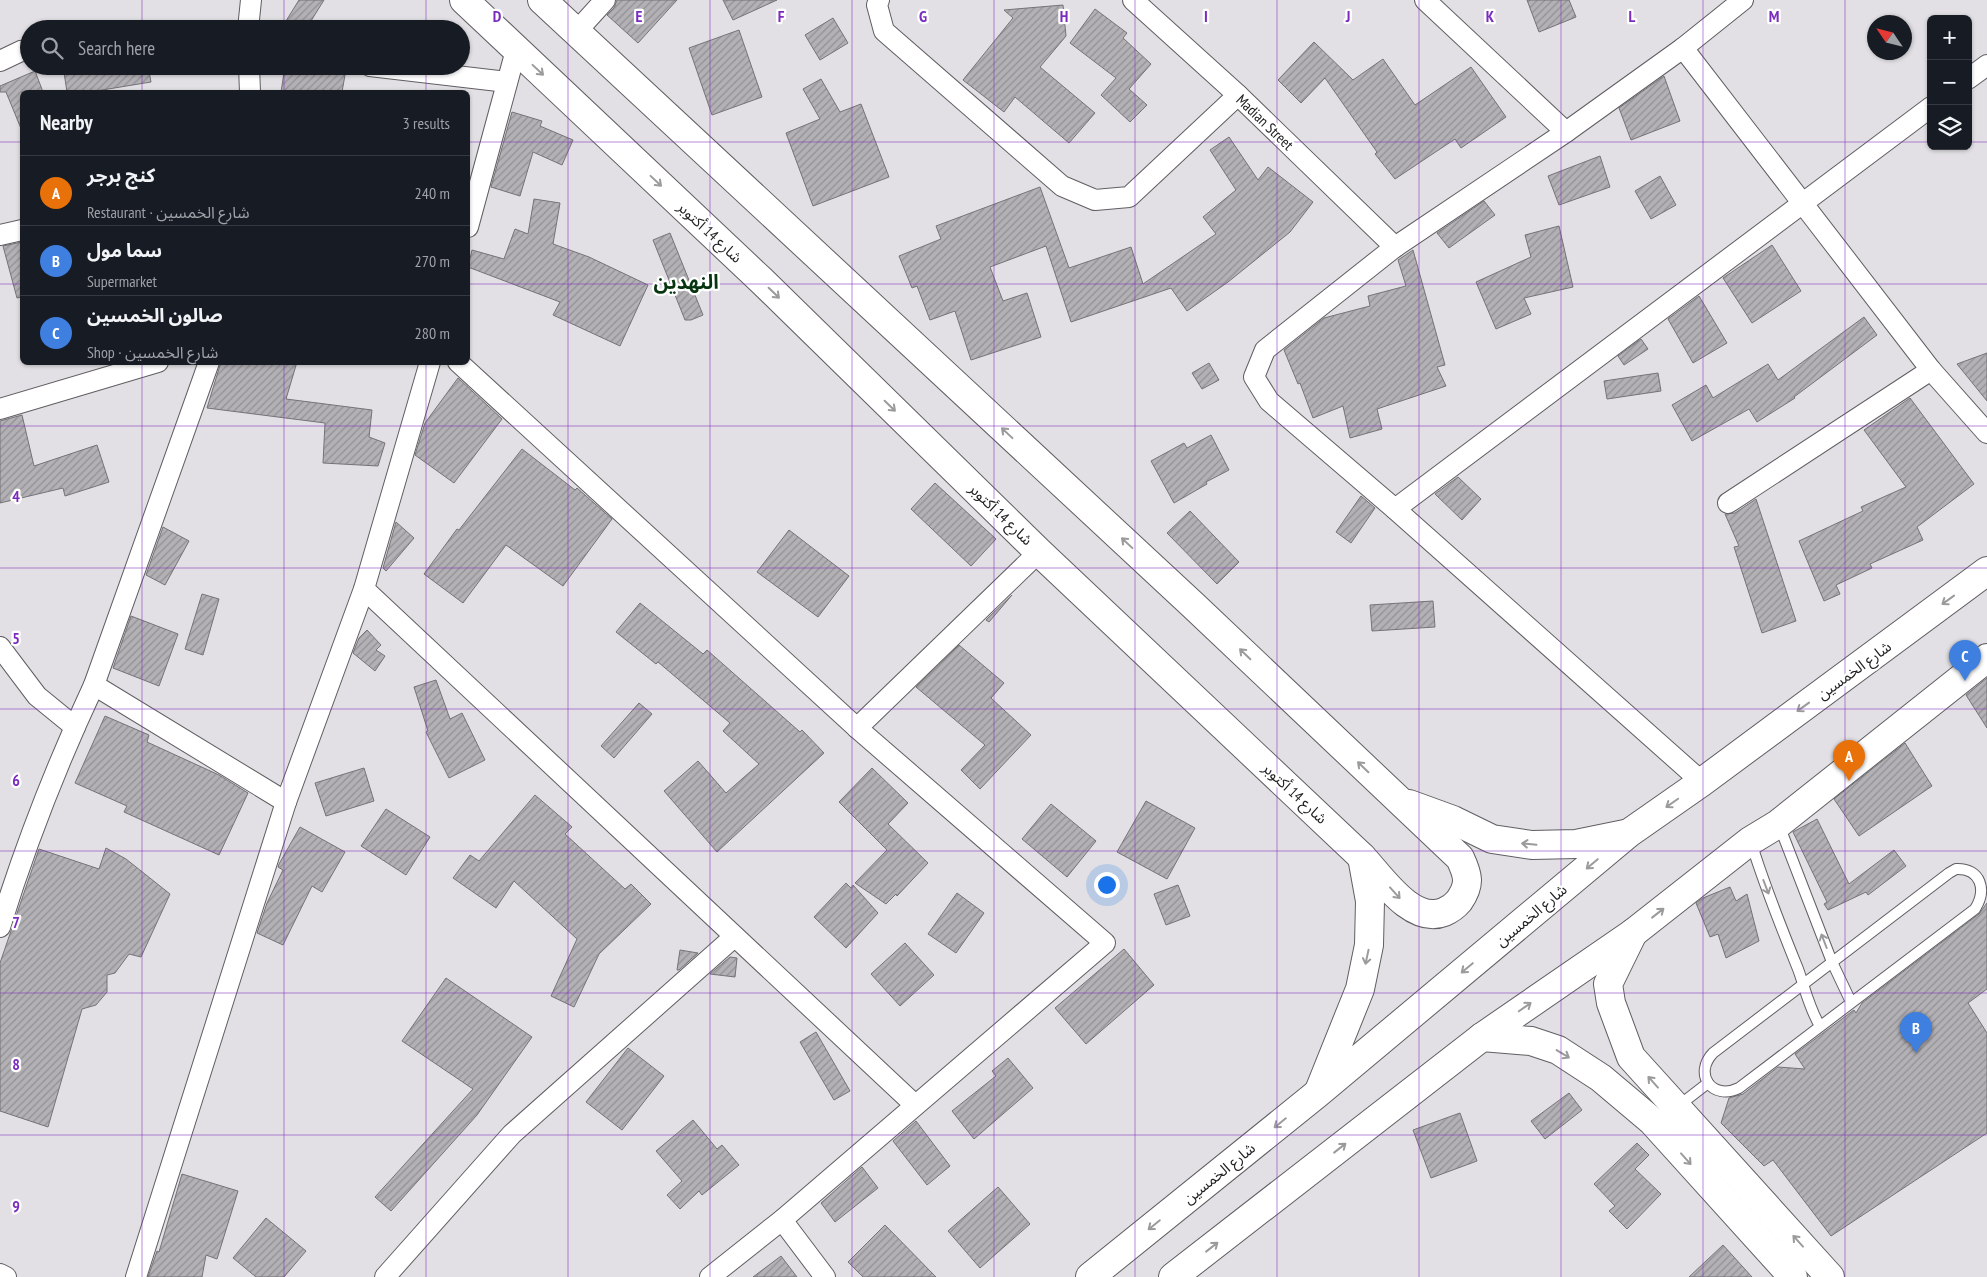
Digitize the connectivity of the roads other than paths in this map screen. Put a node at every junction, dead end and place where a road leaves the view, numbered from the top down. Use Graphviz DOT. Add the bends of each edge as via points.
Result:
graph roads {
  1 [pos="251,0"];
  2 [pos="464,0"];
  3 [pos="542,0"];
  4 [pos="605,0"];
  5 [pos="879,0"];
  6 [pos="1133,0"];
  7 [pos="1425,0"];
  8 [pos="1744,0"];
  9 [pos="249,20"];
  10 [pos="576,32"];
  11 [pos="1683,48"];
  12 [pos="516,50"];
  13 [pos="20,51"];
  14 [pos="0,61"];
  15 [pos="1987,65"];
  16 [pos="249,75"];
  17 [pos="447,75"];
  18 [pos="1972,76"];
  19 [pos="507,82"];
  20 [pos="250,90"];
  21 [pos="1238,95"];
  22 [pos="1927,110"];
  23 [pos="1566,132"];
  24 [pos="1803,201"];
  25 [pos="470,220"];
  26 [pos="20,230"];
  27 [pos="0,235"];
  28 [pos="1395,247"];
  29 [pos="148,365"];
  30 [pos="208,365"];
  31 [pos="429,365"];
  32 [pos="461,365"];
  33 [pos="1931,370"];
  34 [pos="0,408"];
  35 [pos="1987,433"];
  36 [pos="1728,503"];
  37 [pos="1395,509"];
  38 [pos="1039,552"];
  39 [pos="1987,571"];
  40 [pos="364,589"];
  41 [pos="0,647"];
  42 [pos="1987,658"];
  43 [pos="94,685"];
  44 [pos="75,727"];
  45 [pos="857,728"];
  46 [pos="1702,782"];
  47 [pos="1398,800"];
  48 [pos="286,802"];
  49 [pos="1778,824"];
  50 [pos="1629,833"];
  51 [pos="1750,841"];
  52 [pos="1362,857"];
  53 [pos="6,879"];
  54 [pos="0,927"];
  55 [pos="1633,933"];
  56 [pos="734,937"];
  57 [pos="1832,962"];
  58 [pos="1803,983"];
  59 [pos="1851,1002"];
  60 [pos="1820,1026"];
  61 [pos="1482,1037"];
  62 [pos="1708,1083"];
  63 [pos="1318,1092"];
  64 [pos="915,1105"];
  65 [pos="1677,1107"];
  66 [pos="782,1220"];
  67 [pos="0,1274"];
  68 [pos="6,1277"];
  69 [pos="136,1277"];
  70 [pos="385,1277"];
  71 [pos="710,1277"];
  72 [pos="825,1277"];
  73 [pos="1090,1277"];
  74 [pos="1173,1277"];
  75 [pos="1793,1277"];
  76 [pos="1830,1277"];
  1 -- 9 [label="street"];
  2 -- 12 [label="main road, شارع 14 أكتوبر"];
  3 -- 10 [label="main road"];
  4 -- 10 [label="street"];
  5 -- 21 [label="street" via="877,5 884,31 1062,186 1095,200 1129,197"];
  6 -- 21 [label="street, Madian Street"];
  7 -- 23 [label="street"];
  8 -- 11 [label="street"];
  47 -- 10 [label="main road, one-way"];
  11 -- 23 [label="street"];
  11 -- 24 [label="street"];
  12 -- 19 [label="street"];
  12 -- 38 [label="main road, شارع 14 أكتوبر, one-way" via="762,281"];
  13 -- 14 [label="street"];
  15 -- 18 [label="street"];
  16 -- 20 [label="street"];
  17 -- 19 [label="street"];
  19 -- 25 [label="street"];
  21 -- 28 [label="street, Madian Street"];
  22 -- 24 [label="street"];
  23 -- 28 [label="street"];
  24 -- 33 [label="street"];
  24 -- 37 [label="street"];
  26 -- 27 [label="street"];
  28 -- 37 [label="street" via="1265,350 1254,376 1269,401"];
  29 -- 34 [label="street"];
  30 -- 43 [label="street"];
  31 -- 40 [label="street"];
  32 -- 45 [label="street"];
  33 -- 35 [label="street"];
  33 -- 36 [label="street"];
  37 -- 46 [label="street"];
  38 -- 45 [label="street"];
  38 -- 52 [label="main road, شارع 14 أكتوبر"];
  39 -- 46 [label="main road, شارع الخمسين, one-way"];
  40 -- 48 [label="street"];
  40 -- 56 [label="street"];
  41 -- 44 [label="street" via="36,696"];
  42 -- 49 [label="main road"];
  43 -- 44 [label="street"];
  43 -- 48 [label="street"];
  44 -- 53 [label="street"];
  45 -- 64 [label="street" via="1105,943"];
  46 -- 50 [label="main road, شارع الخمسين, one-way"];
  50 -- 47 [label="main road, one-way" via="1576,844 1532,845 1492,840 1453,820"];
  52 -- 47 [label="main road, شارع 14 أكتوبر, one-way" via="1404,903 1418,911 1437,915 1454,908 1466,892 1467,875 1460,858"];
  48 -- 69 [label="street"];
  49 -- 51 [label="main road"];
  57 -- 49 [label="lane, one-way"];
  50 -- 63 [label="main road, شارع الخمسين, one-way"];
  55 -- 51 [label="main road, one-way"];
  51 -- 58 [label="lane, one-way"];
  52 -- 63 [label="main road, one-way" via="1370,901 1369,945 1360,988"];
  53 -- 54 [label="street"];
  61 -- 55 [label="main road, one-way"];
  65 -- 55 [label="main road, one-way" via="1631,1057 1611,1003 1608,984"];
  56 -- 64 [label="street"];
  56 -- 70 [label="street" via="512,1134"];
  57 -- 58 [label="lane"];
  57 -- 59 [label="lane"];
  57 -- 59 [label="lane" via="1948,873 1965,869 1979,878 1983,894 1975,908"];
  58 -- 60 [label="lane"];
  58 -- 62 [label="lane" via="1713,1052 1705,1067"];
  59 -- 60 [label="lane"];
  60 -- 62 [label="lane" via="1732,1092 1715,1089"];
  74 -- 61 [label="main road, one-way"];
  61 -- 75 [label="main road, one-way" via="1531,1041 1558,1050 1601,1078 1652,1122"];
  62 -- 65 [label="lane"];
  63 -- 73 [label="main road, شارع الخمسين, one-way"];
  64 -- 66 [label="street"];
  76 -- 65 [label="main road, one-way"];
  66 -- 71 [label="street"];
  66 -- 72 [label="street"];
  67 -- 68 [label="street"];
}
